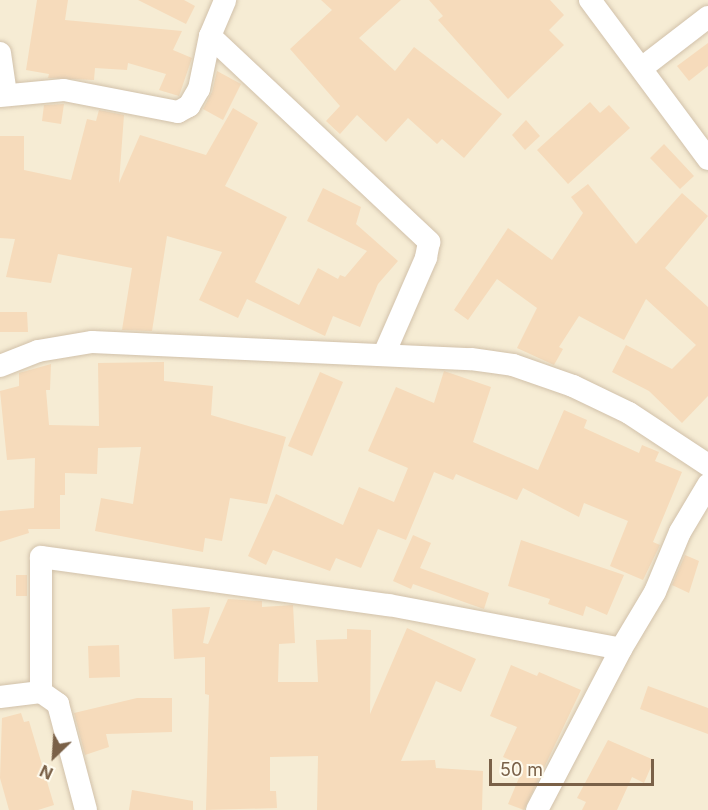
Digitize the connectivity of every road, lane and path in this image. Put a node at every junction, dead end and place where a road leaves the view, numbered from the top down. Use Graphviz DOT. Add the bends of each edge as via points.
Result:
graph roads {
  1 [pos="225,0"];
  2 [pos="590,0"];
  3 [pos="708,17"];
  4 [pos="210,36"];
  5 [pos="0,53"];
  6 [pos="643,67"];
  7 [pos="3,95"];
  8 [pos="708,159"];
  9 [pos="384,354"];
  10 [pos="0,366"];
  11 [pos="705,456"];
  12 [pos="708,485"];
  13 [pos="621,649"];
  14 [pos="41,693"];
  15 [pos="0,697"];
  16 [pos="86,810"];
  17 [pos="537,810"];
  1 -- 4 [label="street"];
  2 -- 6 [label="street"];
  3 -- 6 [label="street"];
  4 -- 7 [label="street" via="199,89 189,106 178,112 64,90"];
  4 -- 9 [label="street" via="429,242 426,258"];
  5 -- 7 [label="street"];
  6 -- 8 [label="street"];
  9 -- 10 [label="street" via="92,342 38,351"];
  9 -- 11 [label="street" via="471,358 513,366 573,386"];
  12 -- 13 [label="street" via="680,532 655,592"];
  13 -- 14 [label="street" via="389,605 41,556"];
  13 -- 17 [label="street"];
  14 -- 15 [label="street"];
  14 -- 16 [label="street" via="58,704"];
}
